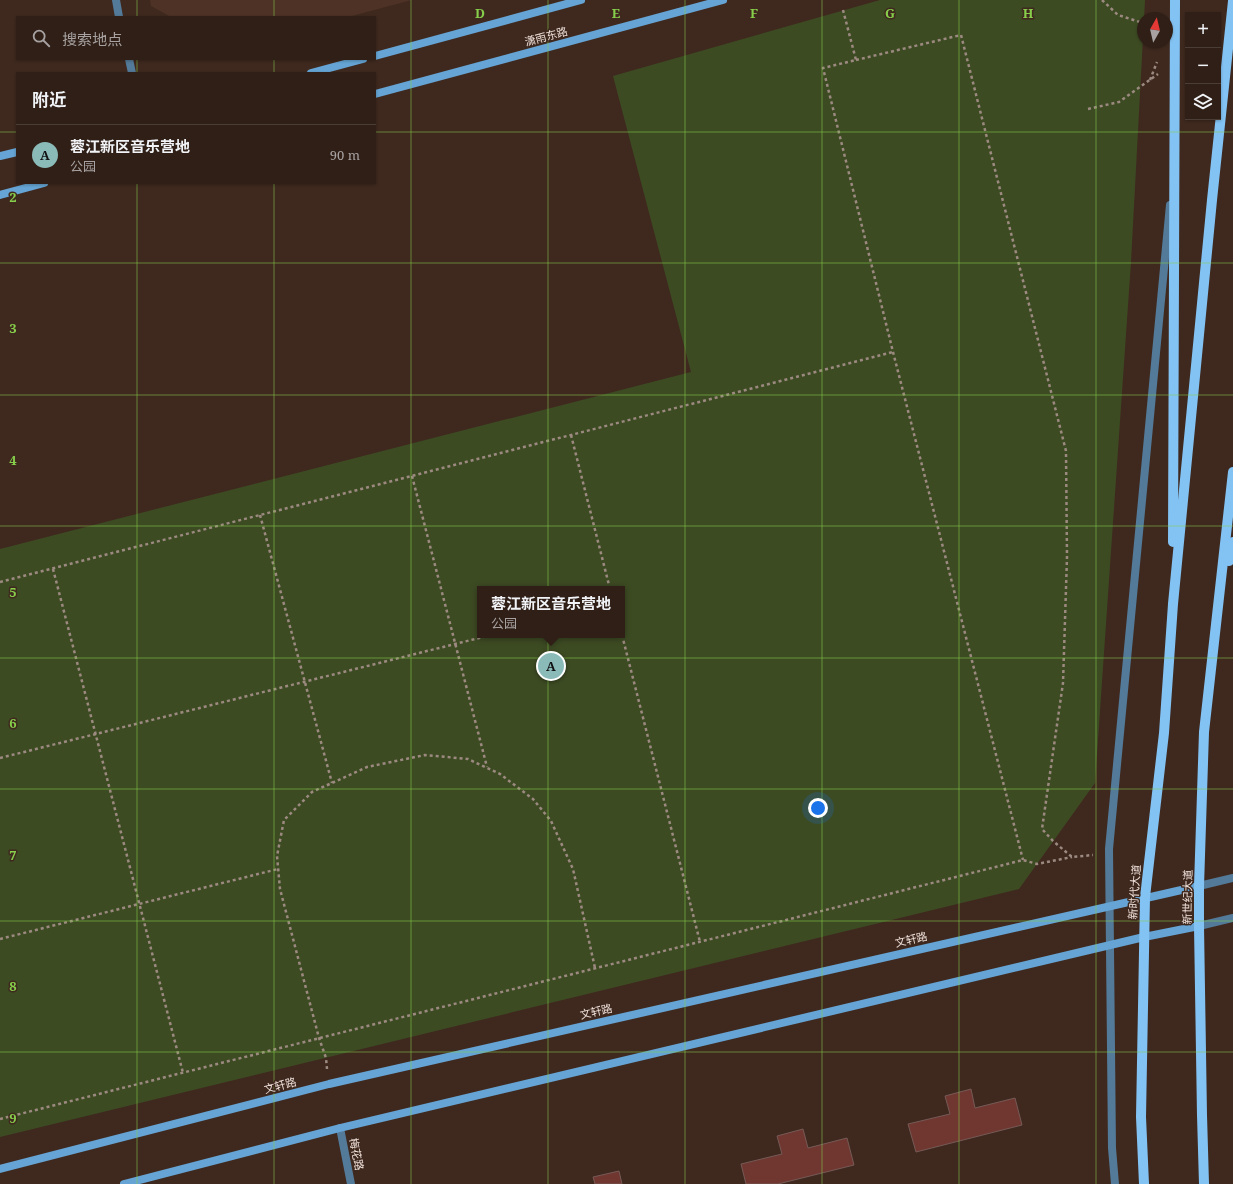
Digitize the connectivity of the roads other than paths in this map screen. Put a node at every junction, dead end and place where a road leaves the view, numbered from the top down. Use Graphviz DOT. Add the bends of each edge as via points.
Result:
graph roads {
  1 [pos="116,0"];
  2 [pos="581,0"];
  3 [pos="723,0"];
  4 [pos="1175,0"];
  5 [pos="1233,0"];
  6 [pos="119,16"];
  7 [pos="376,56"];
  8 [pos="129,60"];
  9 [pos="359,60"];
  10 [pos="132,72"];
  11 [pos="315,72"];
  12 [pos="376,94"];
  13 [pos="16,152"];
  14 [pos="0,156"];
  15 [pos="1175,157"];
  16 [pos="40,184"];
  17 [pos="0,195"];
  18 [pos="1233,472"];
  19 [pos="1233,542"];
  20 [pos="1173,604"];
  21 [pos="1217,611"];
  22 [pos="1233,878"];
  23 [pos="1199,886"];
  24 [pos="1144,897"];
  25 [pos="1110,905"];
  26 [pos="1233,918"];
  27 [pos="1199,926"];
  28 [pos="1144,937"];
  29 [pos="1110,946"];
  30 [pos="340,1128"];
  31 [pos="0,1170"];
  32 [pos="124,1184"];
  33 [pos="351,1184"];
  34 [pos="1115,1184"];
  35 [pos="1144,1184"];
  36 [pos="1204,1184"];
  1 -- 6 [label="street"];
  2 -- 7 [label="main road"];
  3 -- 12 [label="main road, 潇雨东路"];
  4 -- 15 [label="main road"];
  5 -- 20 [label="main road"];
  8 -- 10 [label="street"];
  9 -- 11 [label="main road"];
  13 -- 14 [label="main road"];
  15 -- 20 [label="main road"];
  15 -- 25 [label="street" via="1109,854"];
  16 -- 17 [label="main road"];
  18 -- 21 [label="main road"];
  19 -- 21 [label="main road"];
  20 -- 24 [label="main road, 新时代大道" via="1164,733"];
  21 -- 23 [label="main road, 新世纪大道" via="1204,732"];
  22 -- 23 [label="street"];
  23 -- 24 [label="main road, 文轩路"];
  23 -- 27 [label="main road, 新世纪大道"];
  24 -- 25 [label="main road, 文轩路"];
  24 -- 28 [label="main road, 新时代大道"];
  25 -- 29 [label="street"];
  25 -- 31 [label="main road, 文轩路" via="329,1084"];
  26 -- 27 [label="street"];
  27 -- 28 [label="main road"];
  27 -- 36 [label="main road, 新世纪大道"];
  28 -- 29 [label="main road"];
  28 -- 35 [label="main road, 新时代大道" via="1141,1117"];
  29 -- 30 [label="main road"];
  29 -- 34 [label="street" via="1112,1148"];
  30 -- 32 [label="main road"];
  30 -- 33 [label="street, 梅花路"];
}
